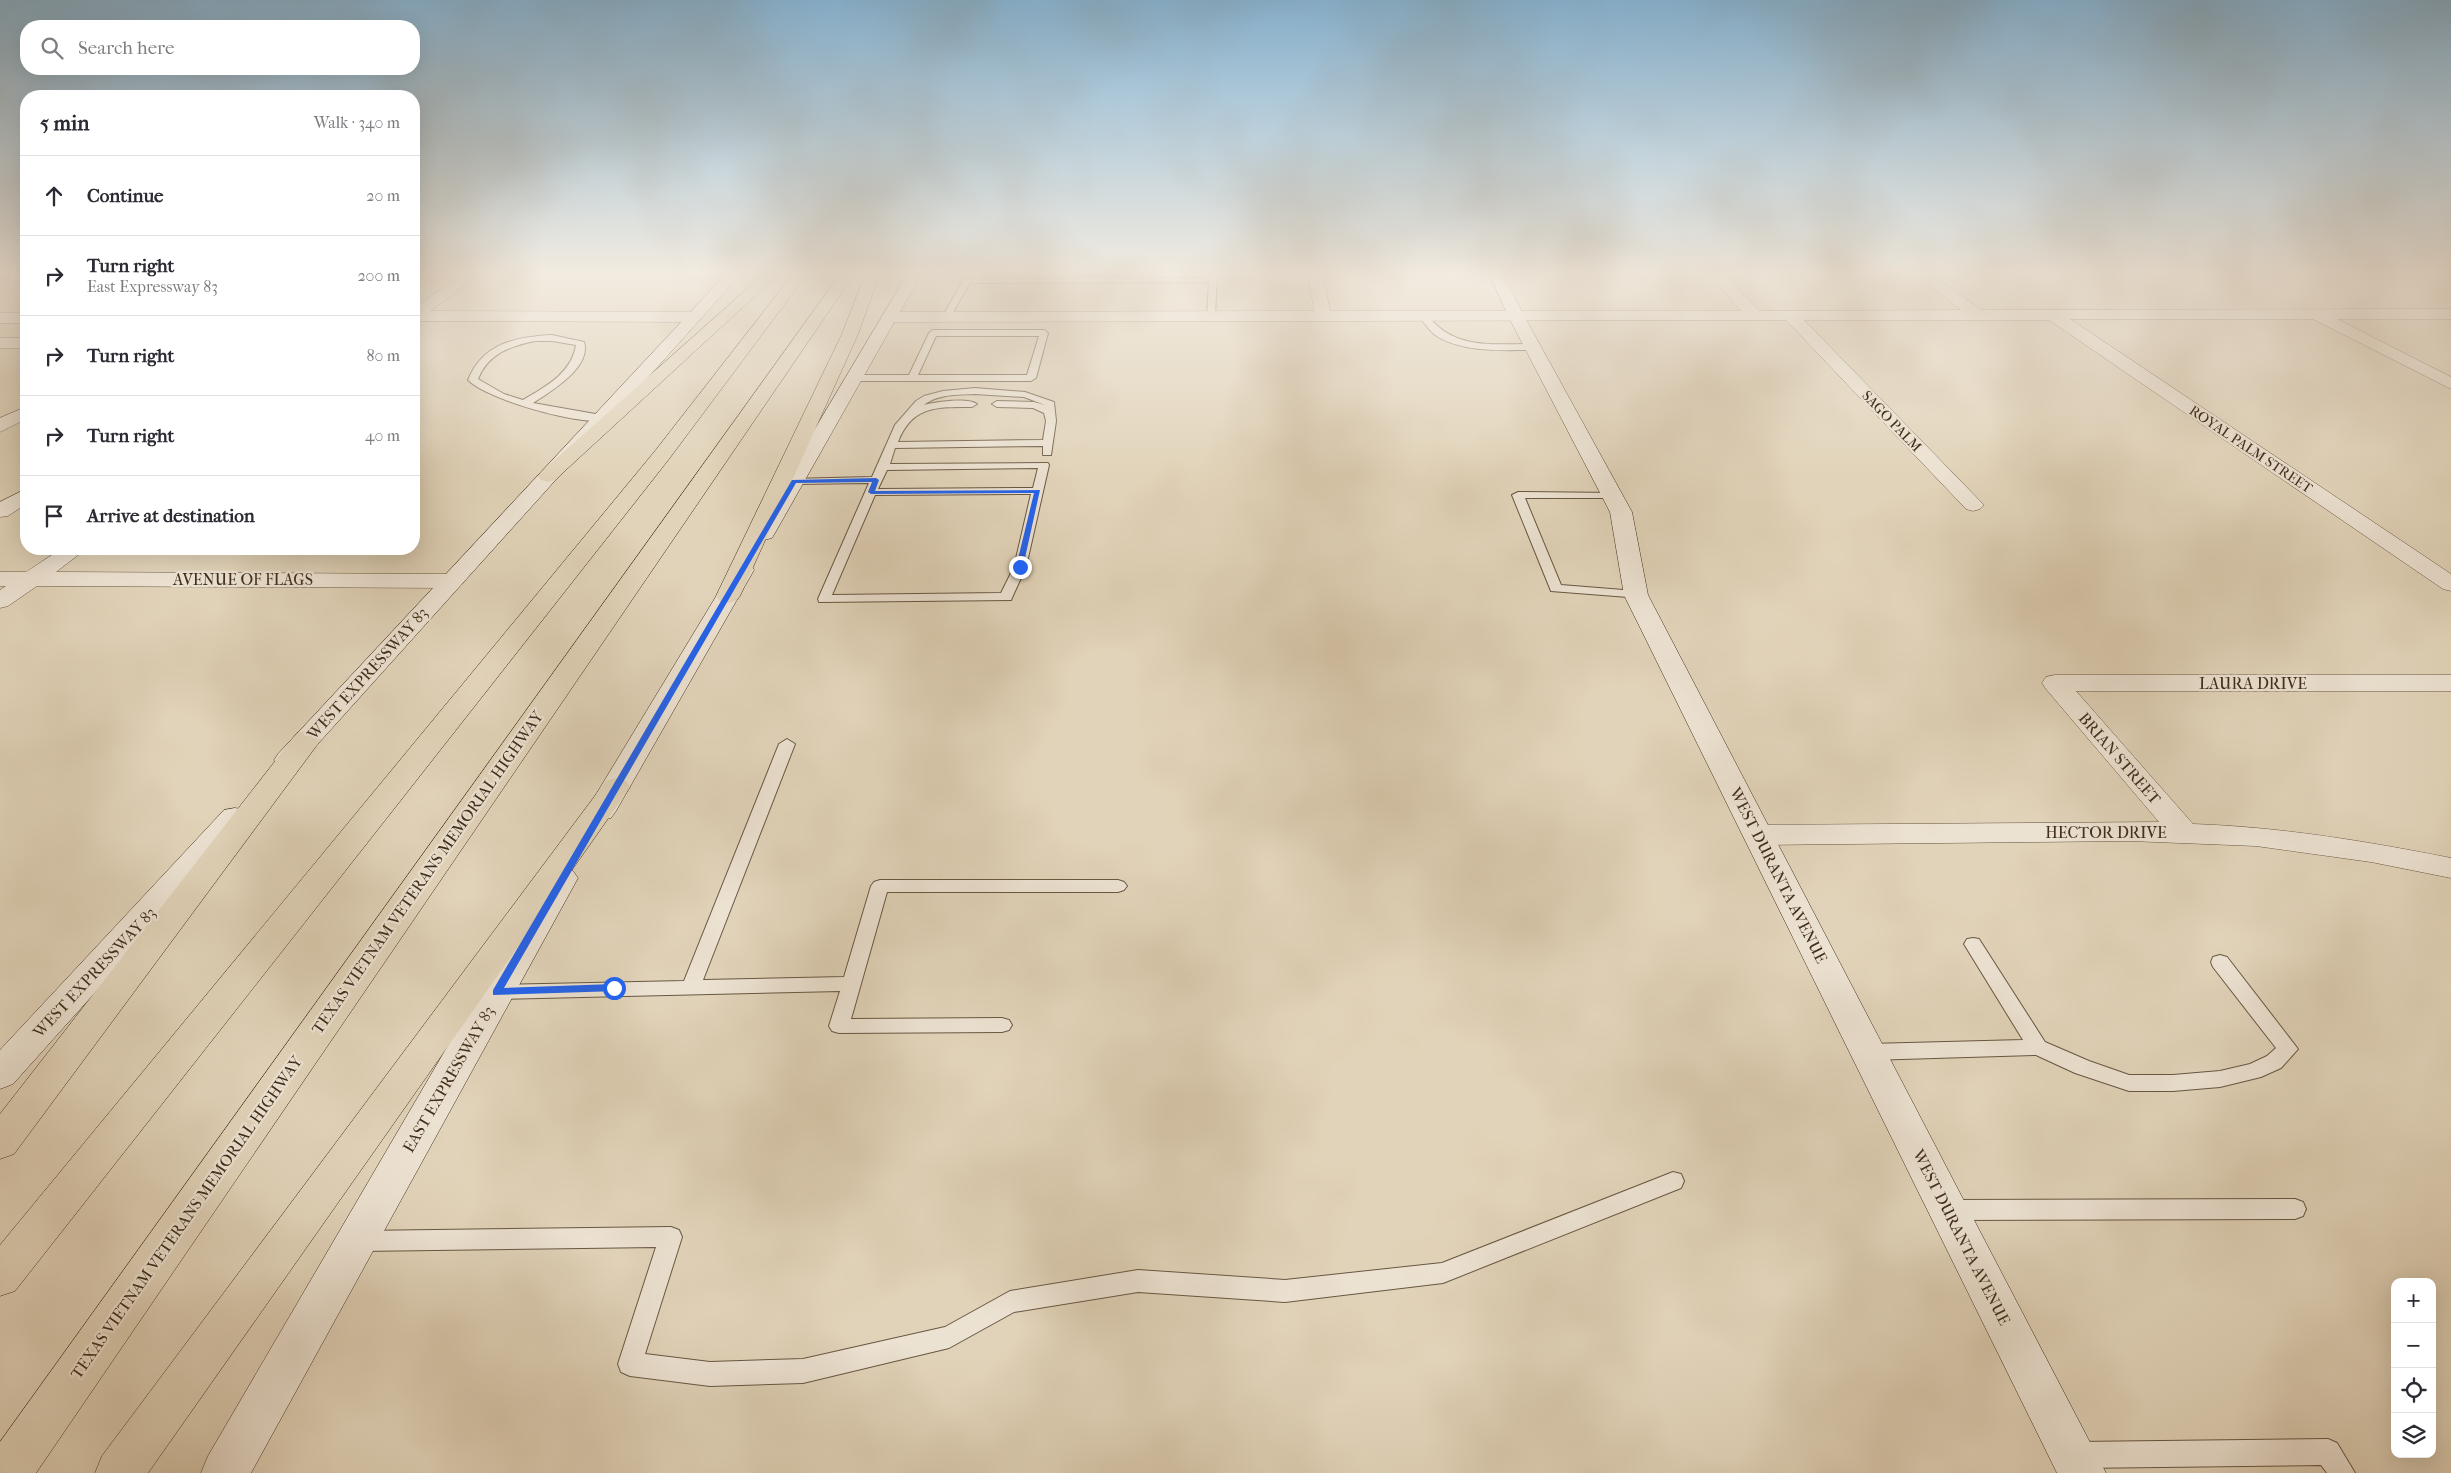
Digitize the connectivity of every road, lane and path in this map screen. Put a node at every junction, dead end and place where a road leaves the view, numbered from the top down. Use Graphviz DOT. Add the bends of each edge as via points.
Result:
graph roads {
  1 [pos="519,342"];
  2 [pos="571,342"];
  3 [pos="670,342"];
  4 [pos="696,342"];
  5 [pos="748,342"];
  6 [pos="797,342"];
  7 [pos="846,342"];
  8 [pos="875,342"];
  9 [pos="929,342"];
  10 [pos="1041,342"];
  11 [pos="1466,342"];
  12 [pos="1530,342"];
  13 [pos="1816,342"];
  14 [pos="2092,342"];
  15 [pos="2369,342"];
  16 [pos="0,343"];
  17 [pos="20,343"];
  18 [pos="20,344"];
  19 [pos="1533,347"];
  20 [pos="0,354"];
  21 [pos="854,378"];
  22 [pos="912,378"];
  23 [pos="2451,384"];
  24 [pos="973,402"];
  25 [pos="997,402"];
  26 [pos="526,403"];
  27 [pos="1049,411"];
  28 [pos="911,414"];
  29 [pos="20,415"];
  30 [pos="601,418"];
  31 [pos="0,426"];
  32 [pos="1049,443"];
  33 [pos="892,444"];
  34 [pos="1044,465"];
  35 [pos="883,467"];
  36 [pos="548,476"];
  37 [pos="876,480"];
  38 [pos="794,481"];
  39 [pos="1038,491"];
  40 [pos="871,492"];
  41 [pos="1612,495"];
  42 [pos="20,499"];
  43 [pos="1973,505"];
  44 [pos="0,511"];
  45 [pos="67,555"];
  46 [pos="34,578"];
  47 [pos="0,579"];
  48 [pos="452,581"];
  49 [pos="2451,584"];
  50 [pos="1636,595"];
  51 [pos="728,596"];
  52 [pos="0,601"];
  53 [pos="2055,683"];
  54 [pos="2451,683"];
  55 [pos="307,739"];
  56 [pos="787,744"];
  57 [pos="616,787"];
  58 [pos="2184,833"];
  59 [pos="1759,835"];
  60 [pos="2451,868"];
  61 [pos="1118,886"];
  62 [pos="1974,944"];
  63 [pos="2220,962"];
  64 [pos="851,984"];
  65 [pos="691,987"];
  66 [pos="497,992"];
  67 [pos="1002,1025"];
  68 [pos="2038,1047"];
  69 [pos="1869,1052"];
  70 [pos="0,1074"];
  71 [pos="0,1143"];
  72 [pos="1673,1181"];
  73 [pos="2295,1209"];
  74 [pos="1948,1210"];
  75 [pos="356,1240"];
  76 [pos="0,1277"];
  77 [pos="2077,1464"];
  78 [pos="7,1473"];
  79 [pos="119,1473"];
  80 [pos="225,1473"];
  81 [pos="2342,1473"];
  1 -- 26 [label="lane" via="500,347 484,358 473,380 491,391"];
  2 -- 26 [label="lane" via="581,344 581,355 572,368"];
  3 -- 30 [label="street, WEST EXPRESSWAY 83"];
  4 -- 36 [label="highway"];
  5 -- 76 [label="highway" via="662,455"];
  6 -- 78 [label="highway, TEXAS VIETNAM VETERANS MEMORIAL HIGHWAY"];
  7 -- 51 [label="highway"];
  8 -- 21 [label="street, EAST EXPRESSWAY 83"];
  9 -- 22 [label="lane"];
  10 -- 22 [label="lane" via="1031,378"];
  11 -- 19 [label="lane" via="1485,346"];
  12 -- 19 [label="street, WEST DURANTA AVENUE"];
  13 -- 43 [label="street, SAGO PALM"];
  14 -- 49 [label="street, ROYAL PALM STREET"];
  15 -- 23 [label="street"];
  16 -- 17 [label="street"];
  18 -- 20 [label="street"];
  19 -- 41 [label="street, WEST DURANTA AVENUE"];
  21 -- 22 [label="lane"];
  21 -- 38 [label="street, EAST EXPRESSWAY 83"];
  24 -- 28 [label="lane" via="930,406"];
  25 -- 27 [label="lane" via="1034,405"];
  26 -- 30 [label="lane" via="553,412"];
  27 -- 28 [label="lane" via="1050,404 1032,396 969,391 930,397 917,405"];
  27 -- 32 [label="lane"];
  28 -- 33 [label="lane" via="902,421"];
  29 -- 31 [label="street"];
  30 -- 36 [label="street, WEST EXPRESSWAY 83"];
  32 -- 33 [label="lane"];
  32 -- 34 [label="lane"];
  33 -- 35 [label="lane"];
  34 -- 35 [label="lane"];
  34 -- 39 [label="lane"];
  35 -- 37 [label="lane"];
  36 -- 48 [label="street, WEST EXPRESSWAY 83"];
  37 -- 38 [label="lane"];
  37 -- 40 [label="lane"];
  38 -- 51 [label="street, EAST EXPRESSWAY 83"];
  39 -- 40 [label="lane"];
  39 -- 40 [label="lane" via="1020,567 1006,597 824,599"];
  41 -- 50 [label="street, WEST DURANTA AVENUE" via="1621,512"];
  41 -- 50 [label="lane" via="1518,495 1556,588"];
  42 -- 44 [label="street"];
  45 -- 46 [label="street"];
  46 -- 47 [label="street, AVENUE OF FLAGS"];
  46 -- 48 [label="street, AVENUE OF FLAGS"];
  46 -- 52 [label="street"];
  48 -- 55 [label="street, WEST EXPRESSWAY 83"];
  50 -- 59 [label="street, WEST DURANTA AVENUE"];
  51 -- 57 [label="street, EAST EXPRESSWAY 83"];
  53 -- 54 [label="street, LAURA DRIVE"];
  53 -- 58 [label="street, BRIAN STREET"];
  55 -- 70 [label="street, WEST EXPRESSWAY 83"];
  55 -- 71 [label="highway"];
  56 -- 65 [label="lane"];
  57 -- 66 [label="street, EAST EXPRESSWAY 83"];
  57 -- 79 [label="highway"];
  58 -- 59 [label="street, HECTOR DRIVE"];
  58 -- 60 [label="street, HECTOR DRIVE" via="2275,838"];
  59 -- 69 [label="street, WEST DURANTA AVENUE"];
  61 -- 64 [label="lane" via="880,886"];
  62 -- 68 [label="lane"];
  63 -- 68 [label="lane" via="2288,1049 2274,1062 2220,1080 2129,1082 2082,1067"];
  64 -- 65 [label="lane"];
  64 -- 67 [label="lane" via="839,1026"];
  65 -- 66 [label="lane"];
  66 -- 75 [label="street, EAST EXPRESSWAY 83"];
  68 -- 69 [label="lane"];
  69 -- 74 [label="street, WEST DURANTA AVENUE"];
  72 -- 75 [label="lane" via="1443,1273 1285,1290 1138,1281 1010,1302 949,1337 803,1371 710,1374 630,1364 671,1237"];
  73 -- 74 [label="lane"];
  74 -- 77 [label="street, WEST DURANTA AVENUE"];
  75 -- 80 [label="street, EAST EXPRESSWAY 83"];
  77 -- 81 [label="lane" via="2328,1452"];
}
